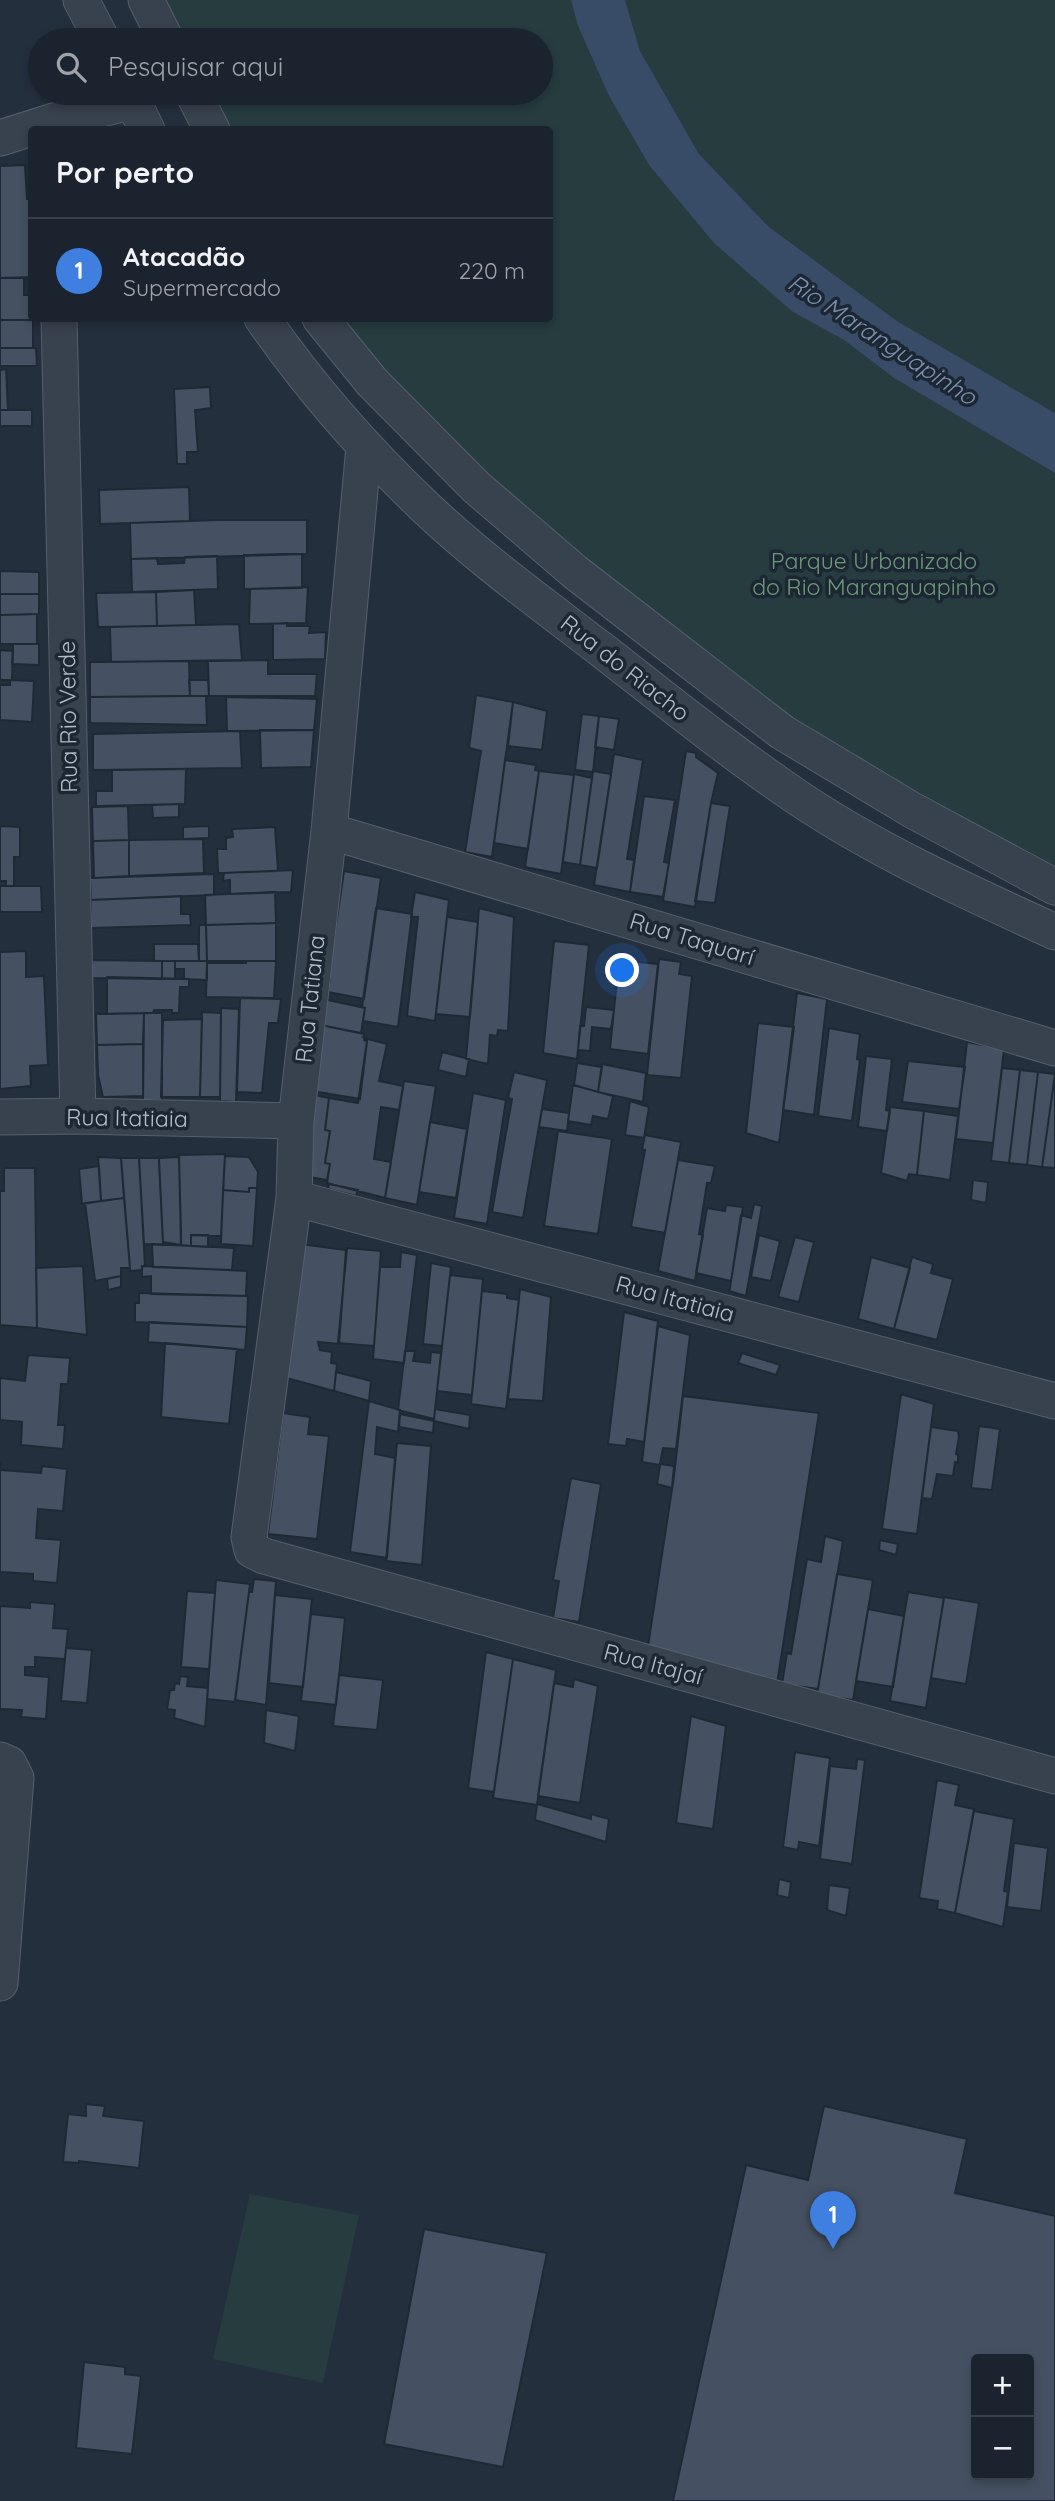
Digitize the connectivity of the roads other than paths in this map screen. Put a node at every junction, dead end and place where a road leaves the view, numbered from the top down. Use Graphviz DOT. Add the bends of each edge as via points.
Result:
graph roads {
  1 [pos="82,0"];
  2 [pos="146,0"];
  3 [pos="96,28"];
  4 [pos="160,28"];
  5 [pos="199,105"];
  6 [pos="137,108"];
  7 [pos="54,125"];
  8 [pos="210,126"];
  9 [pos="28,131"];
  10 [pos="0,138"];
  11 [pos="59,322"];
  12 [pos="265,322"];
  13 [pos="323,322"];
  14 [pos="364,446"];
  15 [pos="329,831"];
  16 [pos="1055,887"];
  17 [pos="1055,932"];
  18 [pos="1055,1048"];
  19 [pos="78,1116"];
  20 [pos="0,1117"];
  21 [pos="296,1121"];
  22 [pos="294,1198"];
  23 [pos="1055,1401"];
  24 [pos="252,1550"];
  25 [pos="7,1765"];
  26 [pos="1055,1776"];
  27 [pos="0,1983"];
  1 -- 3 [label="street"];
  2 -- 4 [label="street"];
  5 -- 8 [label="street"];
  6 -- 7 [label="street"];
  9 -- 10 [label="street"];
  11 -- 19 [label="street, Rua Rio Verde"];
  12 -- 14 [label="street, Rua do Riacho"];
  13 -- 16 [label="street" via="372,382 476,487 575,572 782,732 912,810"];
  14 -- 15 [label="street, Rua Tatiana"];
  14 -- 17 [label="street, Rua do Riacho" via="426,508 509,579 798,798 881,846"];
  15 -- 18 [label="street, Rua Taquarí"];
  15 -- 21 [label="street, Rua Tatiana"];
  19 -- 20 [label="street, Rua Itatiaia"];
  19 -- 21 [label="street, Rua Itatiaia"];
  21 -- 22 [label="street, Rua Tatiana"];
  22 -- 23 [label="street, Rua Itatiaia"];
  22 -- 24 [label="street, Rua Tatiana" via="249,1537"];
  24 -- 26 [label="street, Rua Itajaí"];
  25 -- 27 [label="street" via="16,1778"];
}
